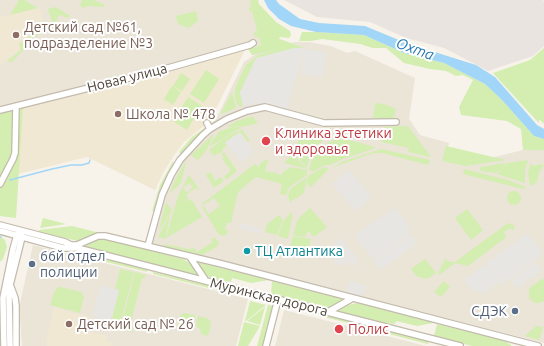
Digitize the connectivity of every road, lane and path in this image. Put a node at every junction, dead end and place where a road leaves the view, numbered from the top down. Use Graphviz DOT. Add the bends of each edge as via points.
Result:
graph roads {
  1 [pos="253,43"];
  2 [pos="16,106"];
  3 [pos="0,110"];
  4 [pos="396,122"];
  5 [pos="207,123"];
  6 [pos="210,129"];
  7 [pos="0,184"];
  8 [pos="0,225"];
  9 [pos="0,231"];
  10 [pos="20,234"];
  11 [pos="70,245"];
  12 [pos="148,246"];
  13 [pos="77,248"];
  14 [pos="190,257"];
  15 [pos="206,281"];
  16 [pos="10,285"];
  17 [pos="278,299"];
  18 [pos="351,299"];
  19 [pos="328,312"];
  20 [pos="512,340"];
  21 [pos="4,346"];
  22 [pos="16,346"];
  23 [pos="266,346"];
  24 [pos="460,346"];
  25 [pos="516,346"];
  26 [pos="538,346"];
  1 -- 2 [label="street, Новая улица" via="161,70"];
  2 -- 3 [label="street, Новая улица"];
  2 -- 7 [label="street" via="14,160"];
  4 -- 6 [label="street" via="324,123 266,107 239,114"];
  5 -- 6 [label="street"];
  6 -- 12 [label="street" via="190,148 171,174 162,195"];
  8 -- 10 [label="street, Муринская дорога"];
  9 -- 10 [label="street, Муринская дорога"];
  10 -- 11 [label="street, Муринская дорога"];
  10 -- 13 [label="street, Муринская дорога" via="63,248"];
  10 -- 16 [label="street"];
  10 -- 21 [label="street" via="8,271 3,298"];
  11 -- 12 [label="street" via="105,236"];
  11 -- 13 [label="street, Муринская дорога"];
  12 -- 14 [label="street"];
  13 -- 15 [label="street, Муринская дорога"];
  14 -- 15 [label="street"];
  14 -- 18 [label="street"];
  15 -- 17 [label="street, Муринская дорога"];
  16 -- 21 [label="street" via="8,329"];
  16 -- 22 [label="street" via="15,298"];
  17 -- 19 [label="street, Муринская дорога"];
  17 -- 23 [label="street"];
  18 -- 19 [label="street"];
  18 -- 20 [label="street"];
  19 -- 24 [label="street, Муринская дорога"];
  20 -- 25 [label="street"];
  20 -- 26 [label="street"];
}
